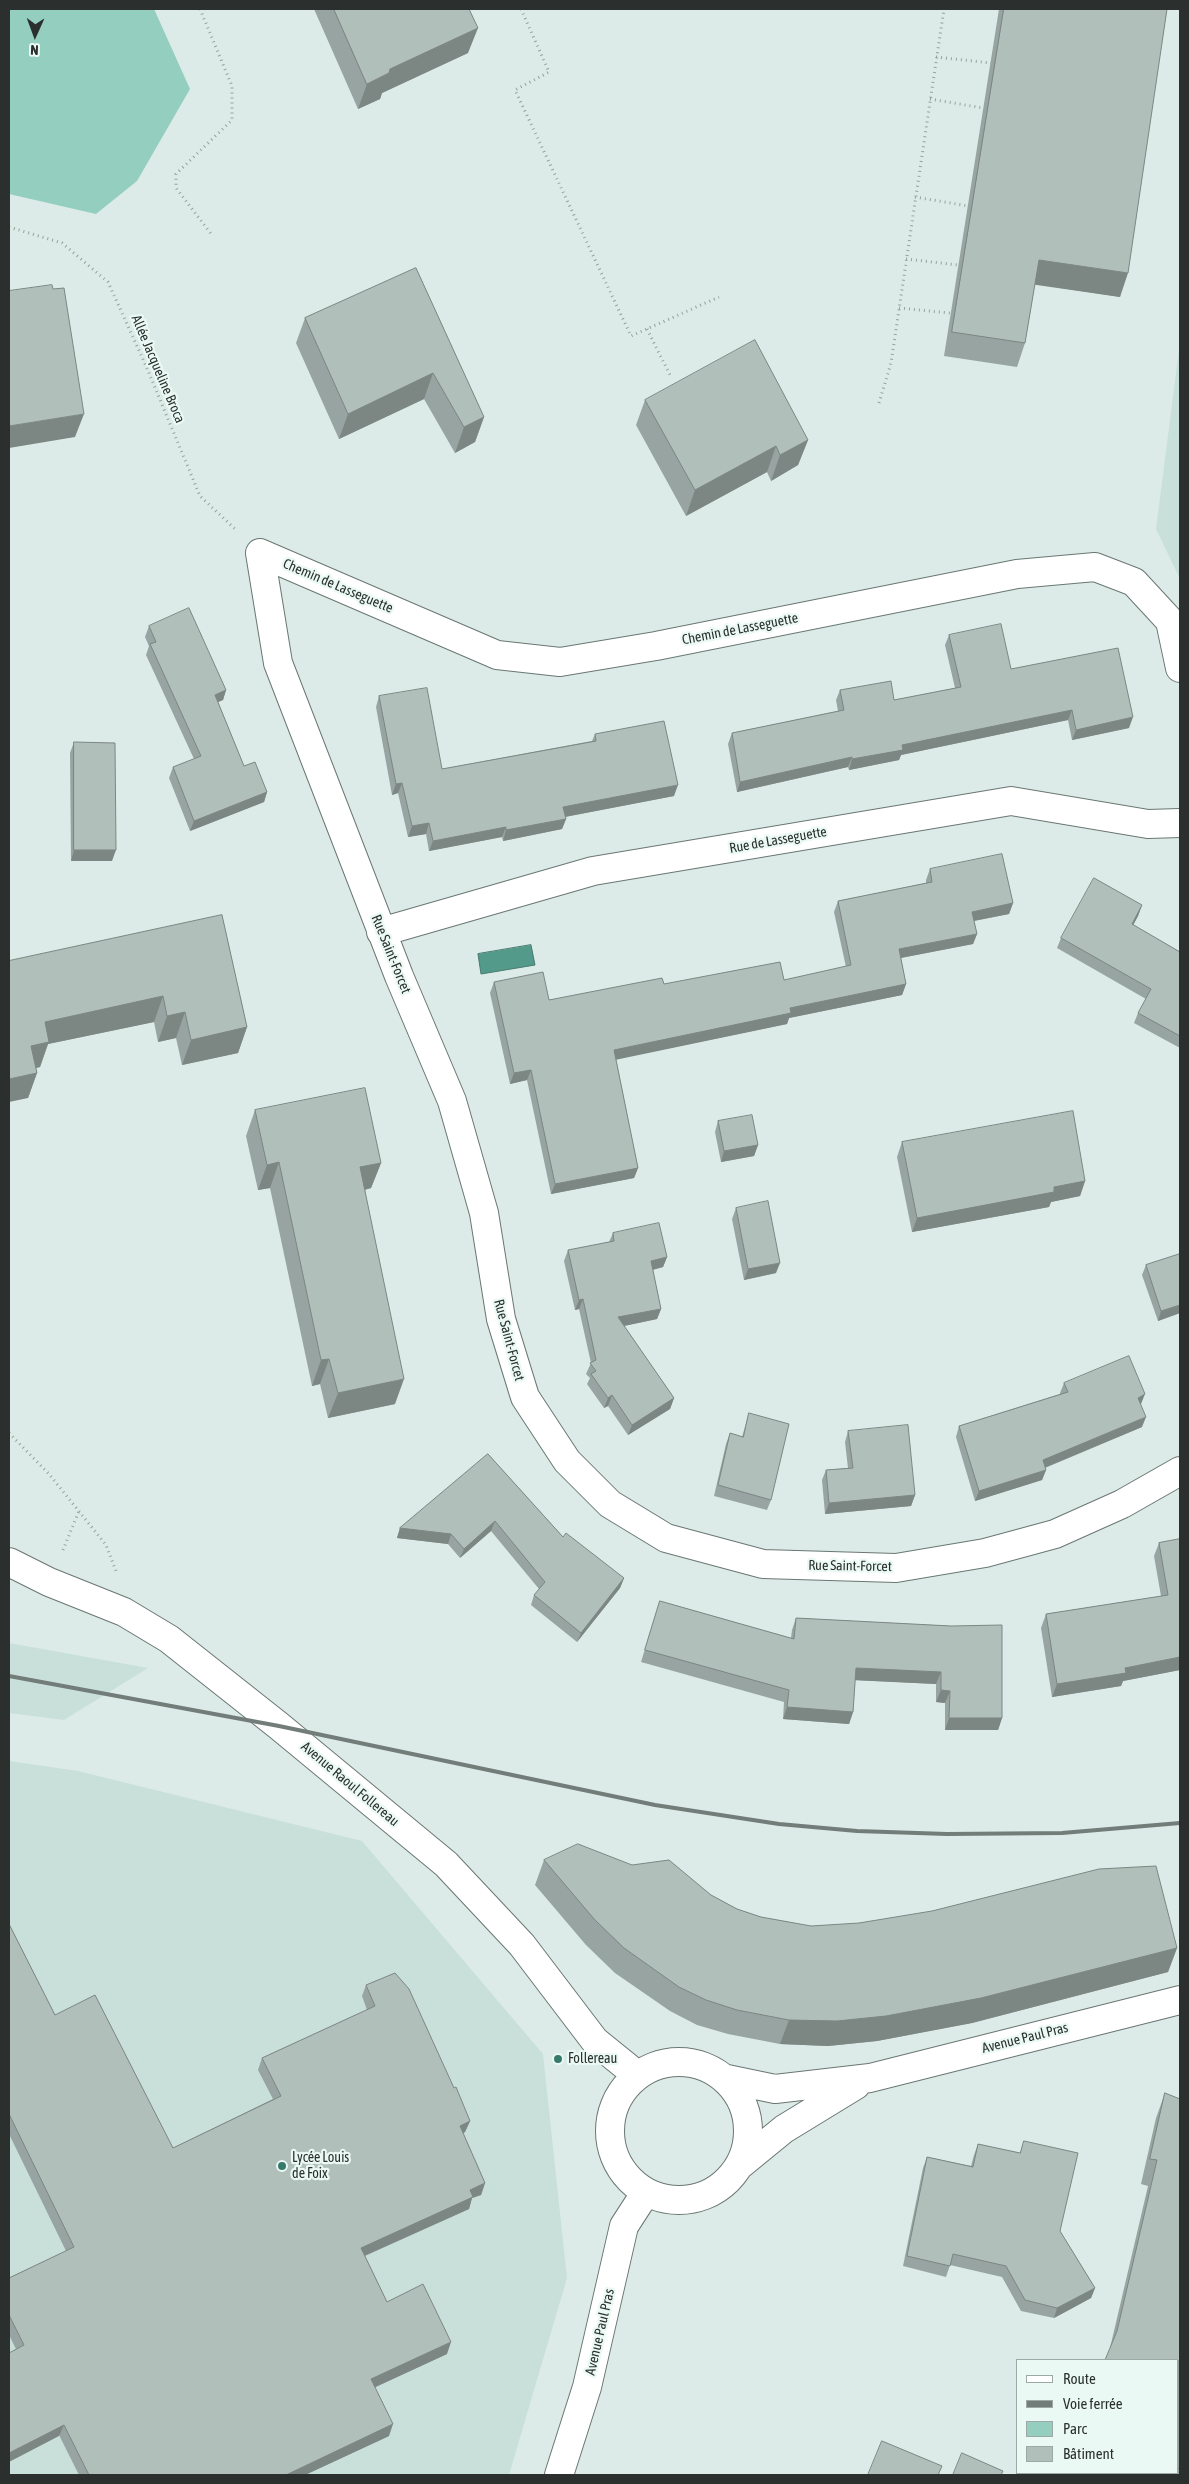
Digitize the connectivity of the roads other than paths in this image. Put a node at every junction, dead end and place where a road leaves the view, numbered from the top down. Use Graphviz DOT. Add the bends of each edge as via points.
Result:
graph roads {
  1 [pos="260,553"];
  2 [pos="1180,668"];
  3 [pos="1180,822"];
  4 [pos="381,932"];
  5 [pos="1180,1471"];
  6 [pos="9,1562"];
  7 [pos="1180,2000"];
  8 [pos="637,2075"];
  9 [pos="870,2078"];
  10 [pos="726,2079"];
  11 [pos="740,2165"];
  12 [pos="646,2192"];
  13 [pos="559,2475"];
  1 -- 2 [label="street, Chemin de Lasseguette" via="497,655 560,662 1017,574 1095,567 1134,582 1170,621"];
  1 -- 4 [label="street, Rue Saint-Forcet" via="278,663"];
  3 -- 4 [label="street, Rue de Lasseguette" via="1148,824 1011,801 593,871"];
  4 -- 5 [label="street, Rue Saint-Forcet" via="452,1101 484,1213 501,1319 525,1397 567,1461 610,1504 666,1538 762,1564 896,1568 985,1552 1054,1534 1122,1504"];
  6 -- 8 [label="street, Avenue Raoul Follereau" via="124,1612 169,1639 264,1714 446,1864 522,1945 595,2041"];
  7 -- 9 [label="street, Avenue Paul Pras"];
  8 -- 10 [label="street" via="658,2064 683,2061 706,2066"];
  8 -- 12 [label="street" via="621,2092 612,2113 609,2136 615,2158 627,2178"];
  9 -- 10 [label="street, Avenue Paul Pras" via="776,2088"];
  9 -- 11 [label="street, Avenue Paul Pras" via="784,2128"];
  10 -- 11 [label="street" via="742,2098 749,2120 748,2144"];
  11 -- 12 [label="street" via="727,2182 695,2198 666,2199"];
  12 -- 13 [label="street, Avenue Paul Pras" via="624,2226 587,2387"];
}
